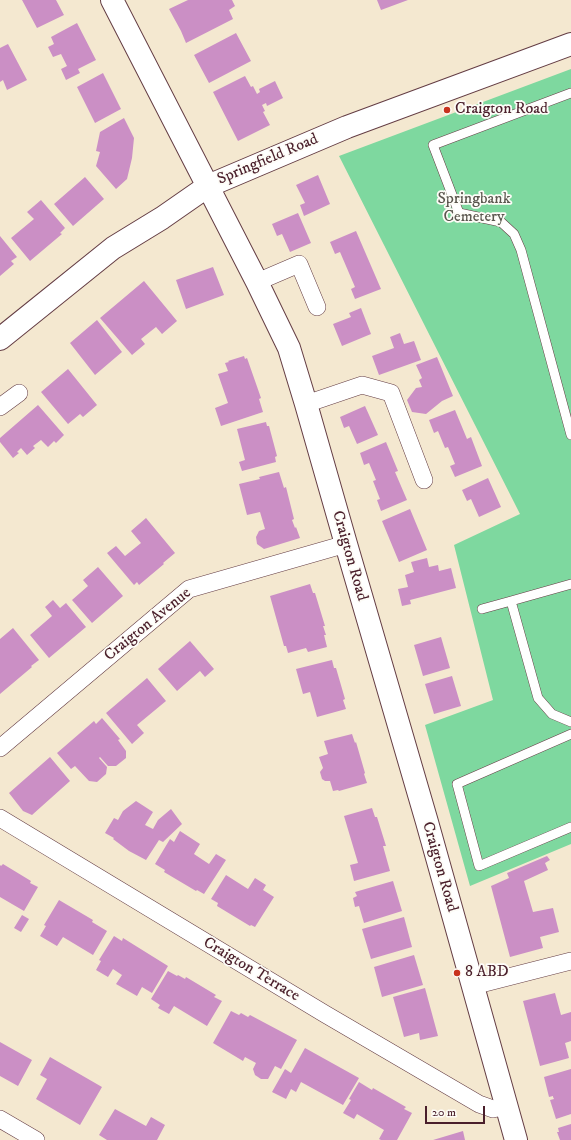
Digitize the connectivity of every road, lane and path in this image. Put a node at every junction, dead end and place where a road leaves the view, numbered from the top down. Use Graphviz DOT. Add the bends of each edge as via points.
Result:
graph roads {
  1 [pos="112,0"];
  2 [pos="571,44"];
  3 [pos="571,92"];
  4 [pos="208,186"];
  5 [pos="257,282"];
  6 [pos="317,307"];
  7 [pos="0,339"];
  8 [pos="19,392"];
  9 [pos="306,404"];
  10 [pos="0,407"];
  11 [pos="571,435"];
  12 [pos="424,480"];
  13 [pos="346,544"];
  14 [pos="571,584"];
  15 [pos="511,601"];
  16 [pos="482,609"];
  17 [pos="571,722"];
  18 [pos="571,734"];
  19 [pos="0,748"];
  20 [pos="0,818"];
  21 [pos="571,827"];
  22 [pos="571,961"];
  23 [pos="473,986"];
  24 [pos="506,1106"];
  25 [pos="0,1119"];
  26 [pos="36,1140"];
  27 [pos="516,1140"];
  1 -- 4 [label="street, Craigton Road"];
  2 -- 4 [label="street, Springfield Road" via="347,127"];
  3 -- 11 [label="lane" via="433,145 459,213 501,222 514,234 521,250"];
  4 -- 5 [label="street, Craigton Road"];
  4 -- 7 [label="street, Springfield Road" via="113,248"];
  5 -- 6 [label="street" via="299,264"];
  5 -- 9 [label="street, Craigton Road" via="289,348"];
  8 -- 10 [label="street"];
  9 -- 12 [label="street" via="362,385 391,393"];
  9 -- 13 [label="street, Craigton Road"];
  13 -- 19 [label="street, Craigton Avenue" via="189,589"];
  13 -- 23 [label="street, Craigton Road"];
  14 -- 15 [label="lane"];
  15 -- 16 [label="lane"];
  15 -- 17 [label="lane" via="538,698 552,714"];
  18 -- 21 [label="lane" via="457,784 480,866"];
  20 -- 24 [label="street, Craigton Terrace" via="479,1104 493,1109"];
  22 -- 23 [label="street"];
  23 -- 24 [label="street, Craigton Road"];
  24 -- 27 [label="street, Craigton Road"];
  25 -- 26 [label="street"];
}
